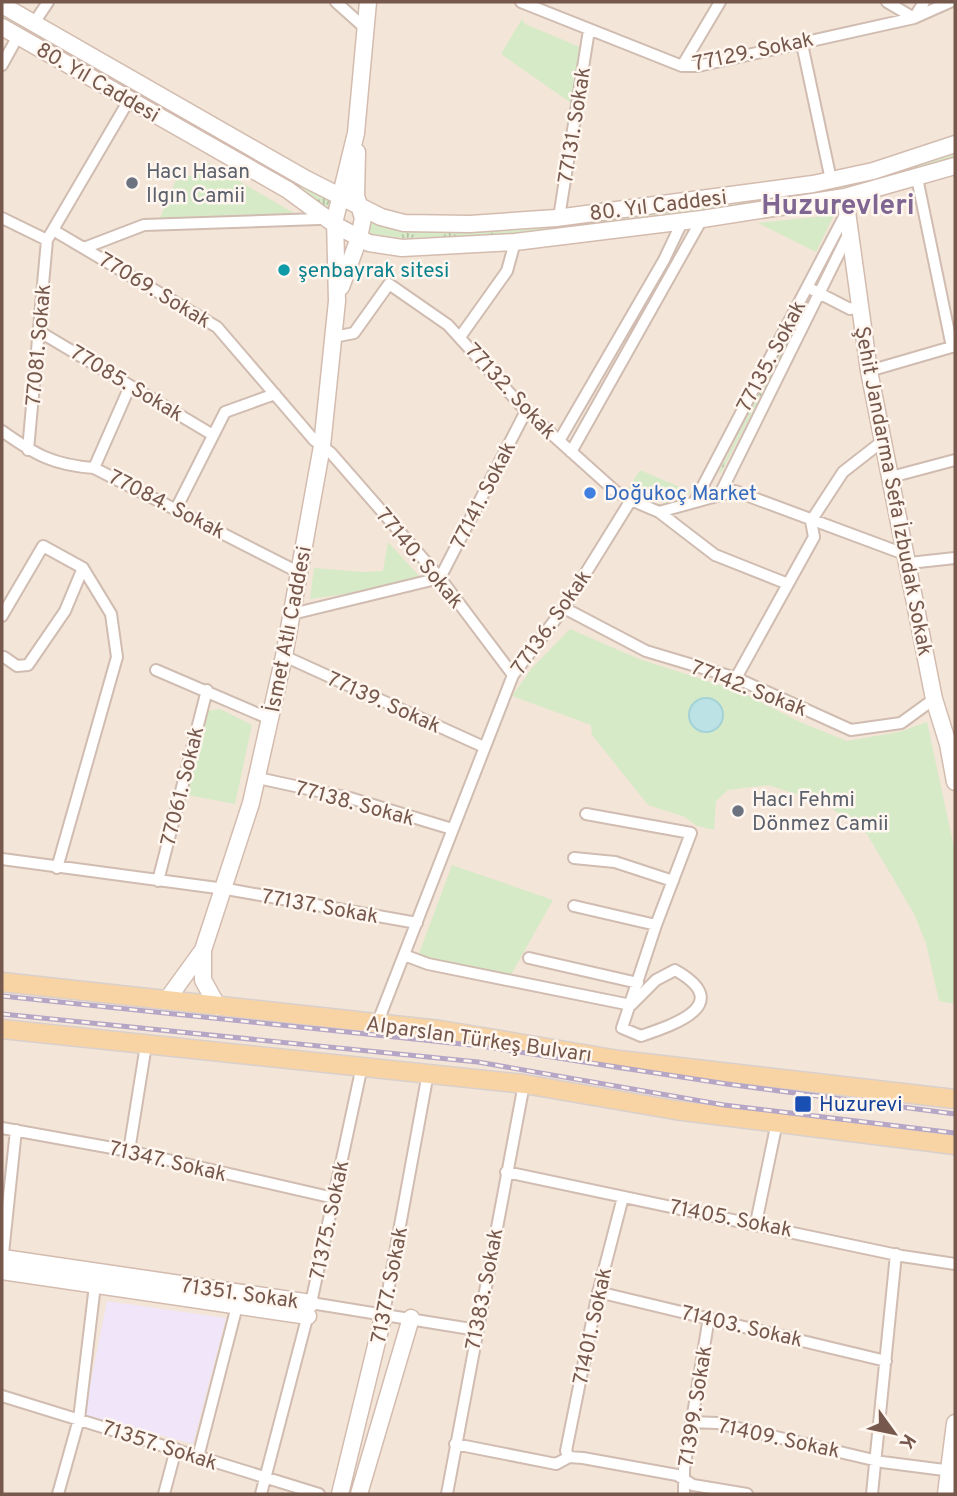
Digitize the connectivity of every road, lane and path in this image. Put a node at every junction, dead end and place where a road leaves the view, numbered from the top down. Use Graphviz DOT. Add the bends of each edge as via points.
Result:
graph roads {
  1 [pos="48,2"];
  2 [pos="336,2"];
  3 [pos="368,2"];
  4 [pos="720,2"];
  5 [pos="887,2"];
  6 [pos="924,2"];
  7 [pos="950,2"];
  8 [pos="529,3"];
  9 [pos="2,5"];
  10 [pos="914,18"];
  11 [pos="34,23"];
  12 [pos="2,27"];
  13 [pos="365,29"];
  14 [pos="589,30"];
  15 [pos="18,36"];
  16 [pos="802,44"];
  17 [pos="2,65"];
  18 [pos="682,66"];
  19 [pos="129,100"];
  20 [pos="356,132"];
  21 [pos="955,144"];
  22 [pos="955,166"];
  23 [pos="917,178"];
  24 [pos="831,180"];
  25 [pos="341,196"];
  26 [pos="359,205"];
  27 [pos="845,205"];
  28 [pos="324,214"];
  29 [pos="2,218"];
  30 [pos="556,218"];
  31 [pos="702,219"];
  32 [pos="683,220"];
  33 [pos="337,226"];
  34 [pos="50,235"];
  35 [pos="848,235"];
  36 [pos="359,238"];
  37 [pos="515,242"];
  38 [pos="84,248"];
  39 [pos="808,287"];
  40 [pos="820,293"];
  41 [pos="337,301"];
  42 [pos="859,307"];
  43 [pos="40,332"];
  44 [pos="334,337"];
  45 [pos="460,337"];
  46 [pos="954,346"];
  47 [pos="869,371"];
  48 [pos="130,386"];
  49 [pos="275,394"];
  50 [pos="526,411"];
  51 [pos="2,431"];
  52 [pos="213,435"];
  53 [pos="884,440"];
  54 [pos="559,442"];
  55 [pos="322,446"];
  56 [pos="28,450"];
  57 [pos="571,452"];
  58 [pos="955,460"];
  59 [pos="94,468"];
  60 [pos="891,477"];
  61 [pos="720,494"];
  62 [pos="696,499"];
  63 [pos="631,500"];
  64 [pos="177,508"];
  65 [pos="659,512"];
  66 [pos="811,521"];
  67 [pos="955,558"];
  68 [pos="908,559"];
  69 [pos="83,568"];
  70 [pos="300,573"];
  71 [pos="440,578"];
  72 [pos="788,584"];
  73 [pos="564,608"];
  74 [pos="292,614"];
  75 [pos="2,616"];
  76 [pos="284,656"];
  77 [pos="2,658"];
  78 [pos="156,670"];
  79 [pos="513,675"];
  80 [pos="736,678"];
  81 [pos="206,690"];
  82 [pos="934,699"];
  83 [pos="270,719"];
  84 [pos="952,743"];
  85 [pos="484,747"];
  86 [pos="258,778"];
  87 [pos="955,782"];
  88 [pos="586,814"];
  89 [pos="452,830"];
  90 [pos="574,858"];
  91 [pos="2,859"];
  92 [pos="57,868"];
  93 [pos="158,881"];
  94 [pos="673,881"];
  95 [pos="223,889"];
  96 [pos="574,906"];
  97 [pos="417,923"];
  98 [pos="656,925"];
  99 [pos="202,950"];
  100 [pos="404,955"];
  101 [pos="529,958"];
  102 [pos="2,982"];
  103 [pos="638,983"];
  104 [pos="166,1001"];
  105 [pos="631,1005"];
  106 [pos="218,1007"];
  107 [pos="377,1024"];
  108 [pos="2,1029"];
  109 [pos="146,1045"];
  110 [pos="362,1066"];
  111 [pos="428,1073"];
  112 [pos="524,1084"];
  113 [pos="955,1099"];
  114 [pos="777,1122"];
  115 [pos="2,1128"];
  116 [pos="16,1130"];
  117 [pos="954,1145"];
  118 [pos="129,1151"];
  119 [pos="506,1172"];
  120 [pos="623,1197"];
  121 [pos="334,1198"];
  122 [pos="756,1223"];
  123 [pos="896,1254"];
  124 [pos="3,1258"];
  125 [pos="955,1264"];
  126 [pos="2,1269"];
  127 [pos="95,1285"];
  128 [pos="598,1292"];
  129 [pos="237,1306"];
  130 [pos="309,1310"];
  131 [pos="384,1313"];
  132 [pos="709,1317"];
  133 [pos="411,1318"];
  134 [pos="477,1330"];
  135 [pos="886,1361"];
  136 [pos="2,1396"];
  137 [pos="79,1419"];
  138 [pos="691,1422"];
  139 [pos="955,1423"];
  140 [pos="455,1444"];
  141 [pos="176,1449"];
  142 [pos="198,1457"];
  143 [pos="569,1457"];
  144 [pos="876,1460"];
  145 [pos="952,1471"];
  146 [pos="267,1479"];
  147 [pos="685,1480"];
  148 [pos="58,1494"];
  149 [pos="164,1494"];
  150 [pos="261,1494"];
  151 [pos="319,1494"];
  152 [pos="340,1494"];
  153 [pos="359,1494"];
  154 [pos="447,1494"];
  155 [pos="684,1494"];
  156 [pos="747,1494"];
  157 [pos="872,1494"];
  158 [pos="946,1494"];
  1 -- 11 [label="street"];
  2 -- 13 [label="street"];
  3 -- 13 [label="main road"];
  4 -- 18 [label="street"];
  5 -- 10 [label="street"];
  6 -- 10 [label="street"];
  7 -- 10 [label="street, 77129. Sokak"];
  8 -- 14 [label="street, 77129. Sokak"];
  9 -- 11 [label="main road, 80. Yıl Caddesi"];
  10 -- 16 [label="street, 77129. Sokak"];
  11 -- 25 [label="main road, 80. Yıl Caddesi"];
  12 -- 15 [label="main road, 80. Yıl Caddesi"];
  13 -- 20 [label="main road"];
  14 -- 18 [label="street, 77129. Sokak"];
  14 -- 30 [label="street, 77131. Sokak"];
  15 -- 17 [label="street"];
  15 -- 19 [label="main road, 80. Yıl Caddesi"];
  16 -- 18 [label="street, 77129. Sokak"];
  16 -- 24 [label="street"];
  19 -- 28 [label="main road, 80. Yıl Caddesi"];
  19 -- 34 [label="street"];
  20 -- 25 [label="main road"];
  20 -- 26 [label="main road"];
  21 -- 24 [label="main road, 80. Yıl Caddesi"];
  22 -- 23 [label="main road, 80. Yıl Caddesi"];
  23 -- 27 [label="main road, 80. Yıl Caddesi"];
  23 -- 46 [label="street"];
  24 -- 30 [label="main road, 80. Yıl Caddesi"];
  25 -- 26 [label="main road, 80. Yıl Caddesi"];
  25 -- 33 [label="main road, İsmet Atlı Caddesi"];
  26 -- 30 [label="main road, 80. Yıl Caddesi" via="404,223"];
  26 -- 36 [label="main road, İsmet Atlı Caddesi" via="363,218"];
  27 -- 31 [label="main road, 80. Yıl Caddesi"];
  27 -- 35 [label="main road, Şehit Jandarma Sefa İzbudak Sokak"];
  27 -- 39 [label="street, 77135. Sokak"];
  28 -- 33 [label="main road, 80. Yıl Caddesi"];
  28 -- 38 [label="street" via="320,219 144,225"];
  29 -- 34 [label="street, 77069. Sokak"];
  31 -- 32 [label="main road, 80. Yıl Caddesi"];
  31 -- 57 [label="street"];
  32 -- 37 [label="main road, 80. Yıl Caddesi"];
  32 -- 54 [label="street"];
  33 -- 36 [label="main road, 80. Yıl Caddesi"];
  33 -- 41 [label="main road, İsmet Atlı Caddesi"];
  34 -- 38 [label="street, 77069. Sokak"];
  34 -- 43 [label="street, 77081. Sokak"];
  35 -- 40 [label="street, 77135. Sokak"];
  35 -- 42 [label="main road, Şehit Jandarma Sefa İzbudak Sokak"];
  36 -- 37 [label="main road, 80. Yıl Caddesi" via="402,248"];
  36 -- 41 [label="main road, İsmet Atlı Caddesi"];
  37 -- 45 [label="street" via="507,271"];
  38 -- 49 [label="street, 77069. Sokak" via="217,327"];
  39 -- 40 [label="street"];
  39 -- 62 [label="street, 77135. Sokak"];
  40 -- 42 [label="street" via="850,309"];
  40 -- 61 [label="street, 77135. Sokak"];
  41 -- 44 [label="main road, İsmet Atlı Caddesi"];
  42 -- 47 [label="main road, Şehit Jandarma Sefa İzbudak Sokak"];
  43 -- 48 [label="street, 77085. Sokak"];
  43 -- 56 [label="street, 77081. Sokak"];
  44 -- 45 [label="street, 77132. Sokak" via="354,333 389,284"];
  44 -- 55 [label="main road, İsmet Atlı Caddesi"];
  45 -- 50 [label="street, 77132. Sokak"];
  46 -- 47 [label="street"];
  47 -- 53 [label="main road, Şehit Jandarma Sefa İzbudak Sokak"];
  48 -- 52 [label="street, 77085. Sokak"];
  48 -- 59 [label="street"];
  49 -- 52 [label="street" via="225,412"];
  49 -- 55 [label="street, 77069. Sokak"];
  50 -- 54 [label="street, 77132. Sokak"];
  50 -- 71 [label="street, 77141. Sokak"];
  51 -- 56 [label="street, 77084. Sokak"];
  52 -- 64 [label="street"];
  53 -- 60 [label="main road, Şehit Jandarma Sefa İzbudak Sokak"];
  53 -- 66 [label="street" via="843,472"];
  54 -- 57 [label="street, 77132. Sokak"];
  55 -- 70 [label="main road, İsmet Atlı Caddesi"];
  55 -- 71 [label="street, 77140. Sokak"];
  56 -- 59 [label="street, 77084. Sokak" via="62,466"];
  57 -- 63 [label="street, 77132. Sokak"];
  58 -- 60 [label="street"];
  59 -- 64 [label="street, 77084. Sokak"];
  60 -- 68 [label="main road, Şehit Jandarma Sefa İzbudak Sokak"];
  61 -- 62 [label="street"];
  61 -- 66 [label="street" via="735,491"];
  62 -- 65 [label="street"];
  63 -- 65 [label="street"];
  63 -- 73 [label="street, 77136. Sokak"];
  64 -- 70 [label="street, 77084. Sokak"];
  65 -- 72 [label="street" via="715,555"];
  66 -- 68 [label="street"];
  66 -- 72 [label="street" via="814,537"];
  67 -- 68 [label="street"];
  68 -- 82 [label="main road, Şehit Jandarma Sefa İzbudak Sokak"];
  69 -- 75 [label="street" via="43,546"];
  69 -- 77 [label="street" via="65,611 28,665 17,666"];
  69 -- 92 [label="street" via="111,614 117,657"];
  70 -- 74 [label="main road, İsmet Atlı Caddesi"];
  71 -- 74 [label="street"];
  71 -- 79 [label="street, 77140. Sokak"];
  72 -- 80 [label="street"];
  73 -- 79 [label="street, 77136. Sokak"];
  73 -- 80 [label="street, 77142. Sokak" via="646,651"];
  74 -- 76 [label="main road, İsmet Atlı Caddesi"];
  76 -- 83 [label="main road, İsmet Atlı Caddesi"];
  76 -- 85 [label="street, 77139. Sokak"];
  78 -- 81 [label="street"];
  79 -- 85 [label="street, 77136. Sokak"];
  80 -- 82 [label="street, 77142. Sokak" via="851,730 901,723"];
  81 -- 83 [label="street"];
  81 -- 93 [label="street, 77061. Sokak"];
  82 -- 84 [label="main road, Şehit Jandarma Sefa İzbudak Sokak"];
  83 -- 86 [label="main road, İsmet Atlı Caddesi"];
  84 -- 87 [label="main road, Şehit Jandarma Sefa İzbudak Sokak"];
  85 -- 89 [label="street, 77136. Sokak"];
  86 -- 89 [label="street, 77138. Sokak" via="350,799"];
  86 -- 95 [label="main road, İsmet Atlı Caddesi"];
  88 -- 94 [label="street" via="691,834"];
  89 -- 97 [label="street, 77136. Sokak"];
  90 -- 94 [label="street" via="615,862"];
  91 -- 92 [label="street, 77137. Sokak"];
  92 -- 93 [label="street, 77137. Sokak"];
  93 -- 95 [label="street, 77137. Sokak"];
  94 -- 98 [label="street"];
  95 -- 97 [label="street, 77137. Sokak"];
  95 -- 99 [label="main road, İsmet Atlı Caddesi"];
  96 -- 98 [label="street"];
  97 -- 100 [label="street, 77136. Sokak"];
  98 -- 103 [label="street"];
  99 -- 104 [label="main road"];
  99 -- 106 [label="main road" via="203,979"];
  100 -- 105 [label="street" via="428,964"];
  100 -- 107 [label="street, 77136. Sokak"];
  101 -- 103 [label="street"];
  102 -- 104 [label="main road, Alparslan Türkeş Bulvarı"];
  103 -- 105 [label="street"];
  104 -- 106 [label="main road, Alparslan Türkeş Bulvarı"];
  105 -- 105 [label="street" via="656,980 675,970 694,980 700,992 699,1003 684,1022 641,1036 622,1028"];
  106 -- 107 [label="main road, Alparslan Türkeş Bulvarı"];
  107 -- 113 [label="main road, Alparslan Türkeş Bulvarı" via="619,1060"];
  108 -- 109 [label="main road, Alparslan Türkeş Bulvarı"];
  109 -- 110 [label="main road, Alparslan Türkeş Bulvarı"];
  109 -- 118 [label="street"];
  110 -- 111 [label="main road, Alparslan Türkeş Bulvarı"];
  110 -- 121 [label="street, 71375. Sokak"];
  111 -- 112 [label="main road, Alparslan Türkeş Bulvarı"];
  111 -- 131 [label="street, 71377. Sokak"];
  112 -- 114 [label="main road, Alparslan Türkeş Bulvarı"];
  112 -- 119 [label="street, 71383. Sokak"];
  114 -- 117 [label="main road, Alparslan Türkeş Bulvarı"];
  114 -- 122 [label="street"];
  115 -- 116 [label="street, 71347. Sokak"];
  116 -- 118 [label="street, 71347. Sokak"];
  116 -- 124 [label="street"];
  118 -- 121 [label="street, 71347. Sokak"];
  119 -- 120 [label="street, 71405. Sokak"];
  119 -- 134 [label="street, 71383. Sokak"];
  120 -- 122 [label="street, 71405. Sokak"];
  120 -- 128 [label="street, 71401. Sokak"];
  121 -- 130 [label="street, 71375. Sokak"];
  122 -- 123 [label="street, 71405. Sokak"];
  123 -- 125 [label="street, 71405. Sokak"];
  123 -- 135 [label="street"];
  124 -- 126 [label="street"];
  124 -- 130 [label="main road, 71351. Sokak"];
  126 -- 127 [label="main road, 71351. Sokak"];
  127 -- 129 [label="main road, 71351. Sokak"];
  127 -- 137 [label="street"];
  128 -- 132 [label="street, 71403. Sokak"];
  128 -- 143 [label="street, 71401. Sokak" via="566,1451"];
  129 -- 130 [label="main road, 71351. Sokak"];
  129 -- 142 [label="street"];
  130 -- 131 [label="street, 71351. Sokak"];
  130 -- 146 [label="street, 71375. Sokak"];
  131 -- 133 [label="street, 71351. Sokak"];
  131 -- 152 [label="main road, 71377. Sokak"];
  132 -- 135 [label="street, 71403. Sokak"];
  132 -- 138 [label="street, 71399. Sokak"];
  133 -- 134 [label="street, 71351. Sokak"];
  133 -- 153 [label="main road, 71377. Sokak"];
  134 -- 140 [label="street, 71383. Sokak"];
  135 -- 144 [label="street"];
  136 -- 137 [label="street, 71357. Sokak"];
  137 -- 141 [label="street, 71357. Sokak"];
  137 -- 148 [label="street"];
  138 -- 144 [label="street, 71409. Sokak" via="718,1423"];
  138 -- 147 [label="street, 71399. Sokak"];
  139 -- 145 [label="main road"];
  140 -- 143 [label="street" via="556,1464"];
  140 -- 154 [label="street, 71383. Sokak"];
  141 -- 142 [label="street, 71357. Sokak"];
  141 -- 149 [label="street"];
  142 -- 146 [label="street, 71357. Sokak"];
  143 -- 147 [label="street"];
  144 -- 145 [label="street, 71409. Sokak"];
  144 -- 157 [label="street"];
  145 -- 158 [label="main road"];
  146 -- 150 [label="street, 71375. Sokak"];
  146 -- 151 [label="street, 71357. Sokak"];
  147 -- 155 [label="street, 71399. Sokak"];
  147 -- 156 [label="street"];
}
